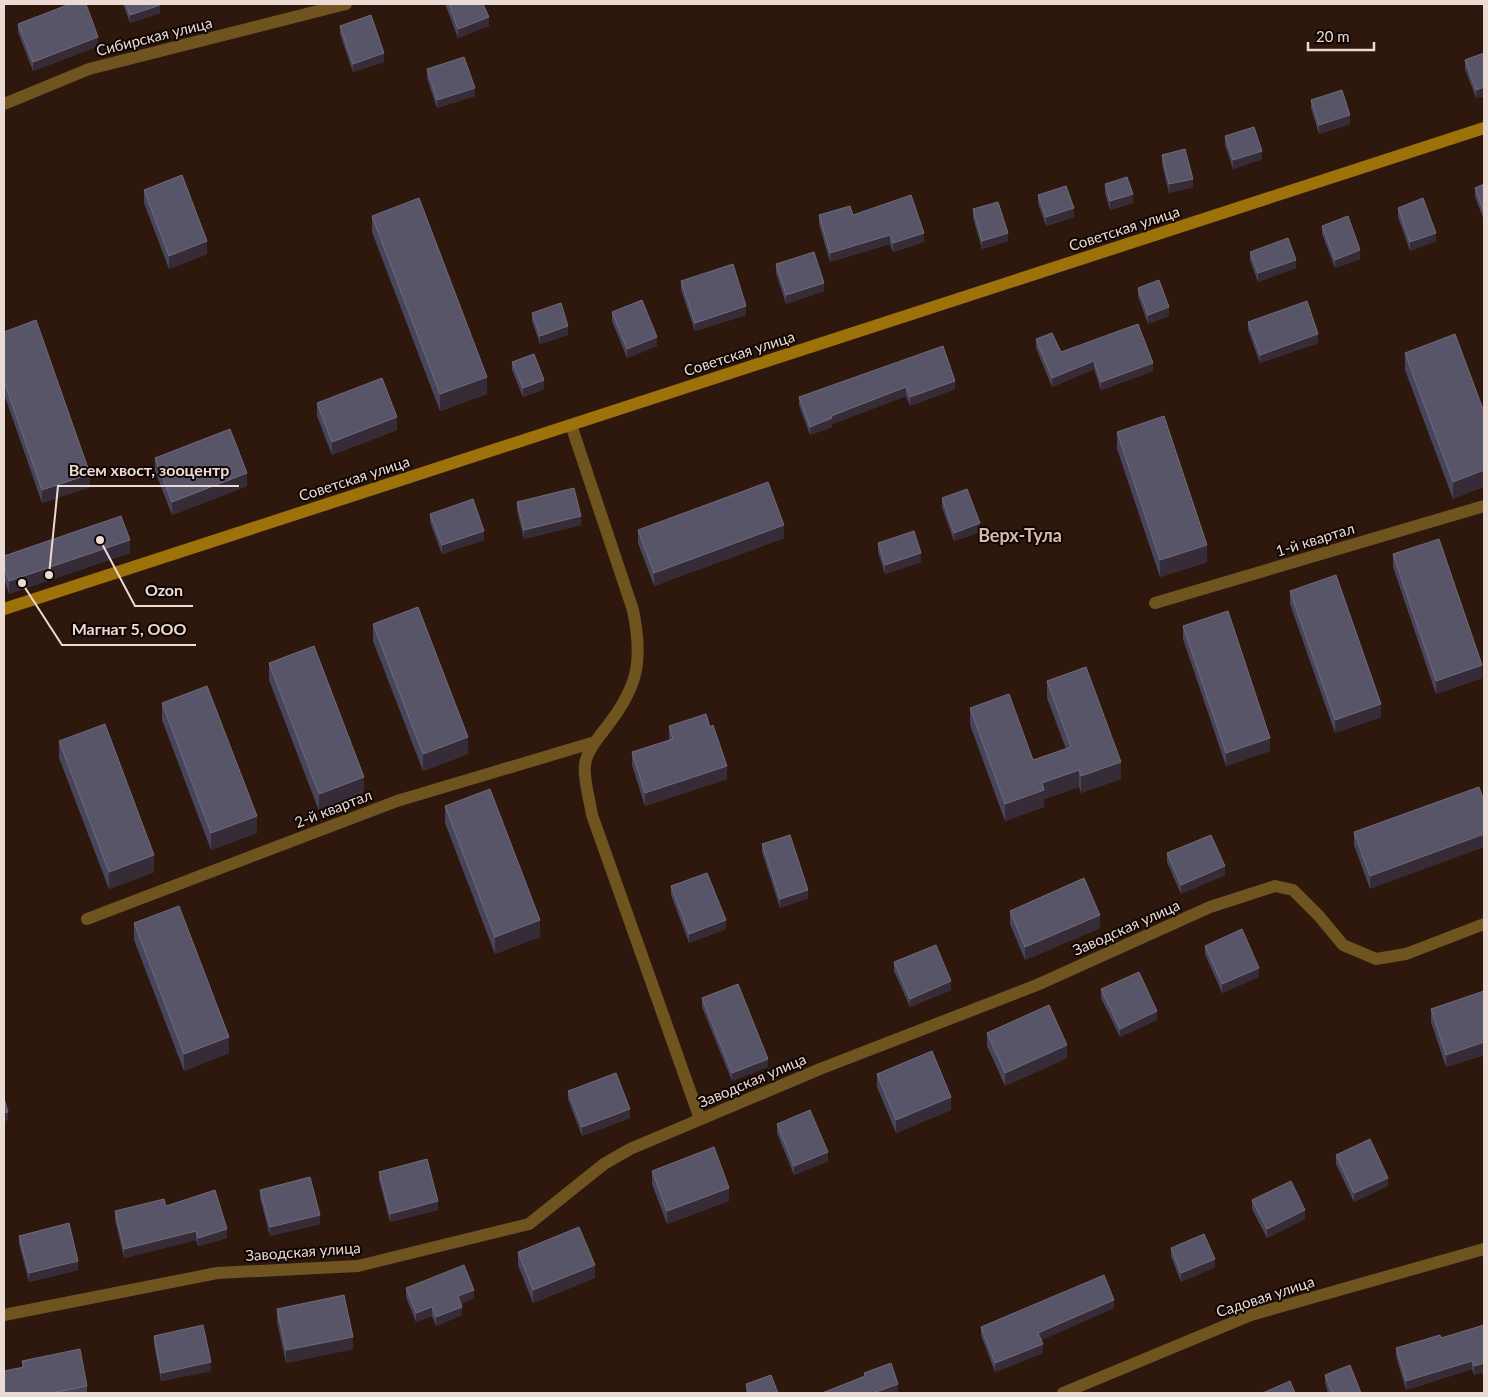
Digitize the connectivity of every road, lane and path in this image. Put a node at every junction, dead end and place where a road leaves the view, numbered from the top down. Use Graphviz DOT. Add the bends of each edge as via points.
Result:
graph roads {
  1 [pos="346,4"];
  2 [pos="4,104"];
  3 [pos="1484,128"];
  4 [pos="571,425"];
  5 [pos="1484,506"];
  6 [pos="1155,603"];
  7 [pos="4,609"];
  8 [pos="595,742"];
  9 [pos="87,919"];
  10 [pos="1484,924"];
  11 [pos="700,1119"];
  12 [pos="1484,1248"];
  13 [pos="4,1315"];
  14 [pos="1063,1393"];
  1 -- 2 [label="street, Сибирская улица" via="89,69"];
  3 -- 4 [label="main road, Советская улица"];
  4 -- 7 [label="main road, Советская улица"];
  4 -- 8 [label="street" via="633,610 639,640 636,676 621,709"];
  5 -- 6 [label="street, 1-й квартал"];
  8 -- 9 [label="street, 2-й квартал" via="397,801"];
  8 -- 11 [label="street" via="584,765 592,815"];
  10 -- 11 [label="street, Заводская улица" via="1406,954 1376,959 1343,945 1293,890 1275,886 1210,907 1037,985"];
  11 -- 13 [label="street, Заводская улица" via="630,1149 604,1164 529,1224 358,1266 217,1273"];
  12 -- 14 [label="street, Садовая улица" via="1251,1315"];
}
